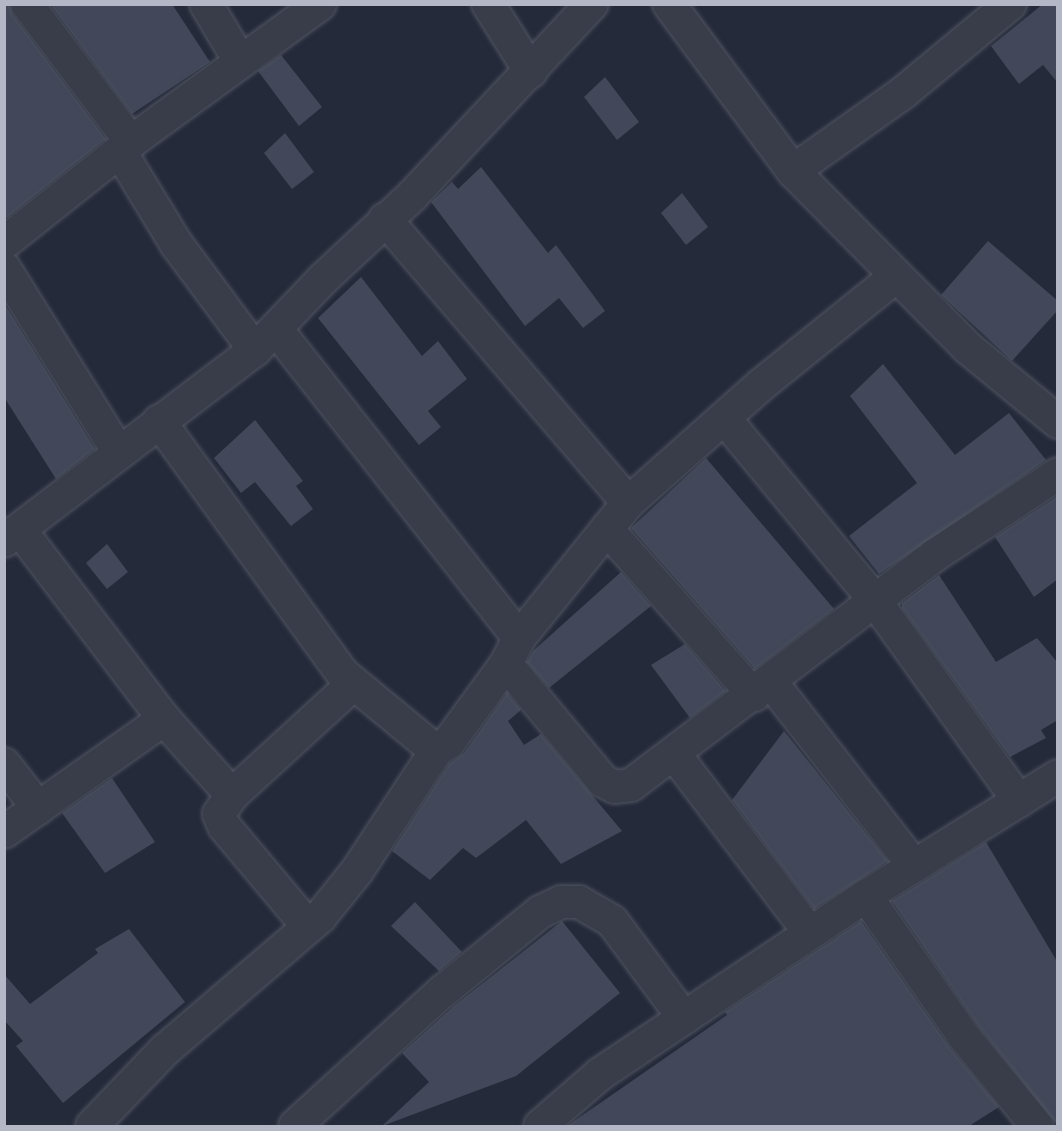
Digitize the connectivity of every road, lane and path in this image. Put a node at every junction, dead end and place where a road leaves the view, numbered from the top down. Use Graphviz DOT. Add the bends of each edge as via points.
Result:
graph roads {
  1 [pos="27,4"];
  2 [pos="206,4"];
  3 [pos="320,4"];
  4 [pos="488,4"];
  5 [pos="592,4"];
  6 [pos="669,4"];
  7 [pos="1010,4"];
  8 [pos="240,61"];
  9 [pos="531,72"];
  10 [pos="126,148"];
  11 [pos="793,171"];
  12 [pos="385,219"];
  13 [pos="4,243"];
  14 [pos="4,268"];
  15 [pos="896,276"];
  16 [pos="265,340"];
  17 [pos="724,418"];
  18 [pos="159,421"];
  19 [pos="1058,423"];
  20 [pos="118,452"];
  21 [pos="1058,474"];
  22 [pos="628,503"];
  23 [pos="607,529"];
  24 [pos="12,536"];
  25 [pos="876,602"];
  26 [pos="513,651"];
  27 [pos="352,685"];
  28 [pos="762,689"];
  29 [pos="164,719"];
  30 [pos="436,752"];
  31 [pos="675,754"];
  32 [pos="4,764"];
  33 [pos="1058,776"];
  34 [pos="232,795"];
  35 [pos="1018,801"];
  36 [pos="38,808"];
  37 [pos="4,832"];
  38 [pos="914,866"];
  39 [pos="866,896"];
  40 [pos="307,925"];
  41 [pos="810,933"];
  42 [pos="684,1018"];
  43 [pos="92,1126"];
  44 [pos="295,1126"];
  45 [pos="540,1126"];
  46 [pos="1037,1126"];
  1 -- 10 [label="street"];
  2 -- 8 [label="street"];
  3 -- 8 [label="street"];
  4 -- 9 [label="street"];
  5 -- 9 [label="street"];
  6 -- 11 [label="street"];
  7 -- 11 [label="street" via="904,92"];
  8 -- 10 [label="street"];
  9 -- 12 [label="street"];
  10 -- 13 [label="street"];
  10 -- 16 [label="street" via="177,246"];
  11 -- 15 [label="street"];
  12 -- 16 [label="street"];
  12 -- 22 [label="street"];
  14 -- 20 [label="street"];
  15 -- 17 [label="street"];
  15 -- 19 [label="street" via="968,348"];
  16 -- 18 [label="street"];
  16 -- 26 [label="street"];
  17 -- 22 [label="street"];
  17 -- 25 [label="street"];
  18 -- 20 [label="street"];
  18 -- 27 [label="street"];
  20 -- 24 [label="street"];
  21 -- 25 [label="street" via="935,555"];
  22 -- 23 [label="street"];
  23 -- 26 [label="street"];
  23 -- 28 [label="street"];
  24 -- 29 [label="street"];
  25 -- 28 [label="street"];
  25 -- 35 [label="street"];
  26 -- 30 [label="street" via="449,742"];
  26 -- 31 [label="street" via="603,781 615,787 631,785"];
  27 -- 30 [label="street"];
  27 -- 34 [label="street"];
  28 -- 31 [label="street"];
  28 -- 38 [label="street"];
  29 -- 34 [label="street"];
  29 -- 36 [label="street"];
  30 -- 40 [label="street" via="357,871 320,917"];
  31 -- 41 [label="street"];
  32 -- 36 [label="street"];
  33 -- 35 [label="street"];
  34 -- 40 [label="street" via="219,814 220,820"];
  35 -- 38 [label="street"];
  36 -- 37 [label="street"];
  38 -- 39 [label="street"];
  39 -- 41 [label="street"];
  39 -- 46 [label="street" via="965,1038"];
  40 -- 43 [label="street" via="165,1050"];
  41 -- 42 [label="street"];
  42 -- 44 [label="street" via="612,921 579,902 561,902 540,912 442,992"];
  42 -- 45 [label="street" via="600,1074"];
}
